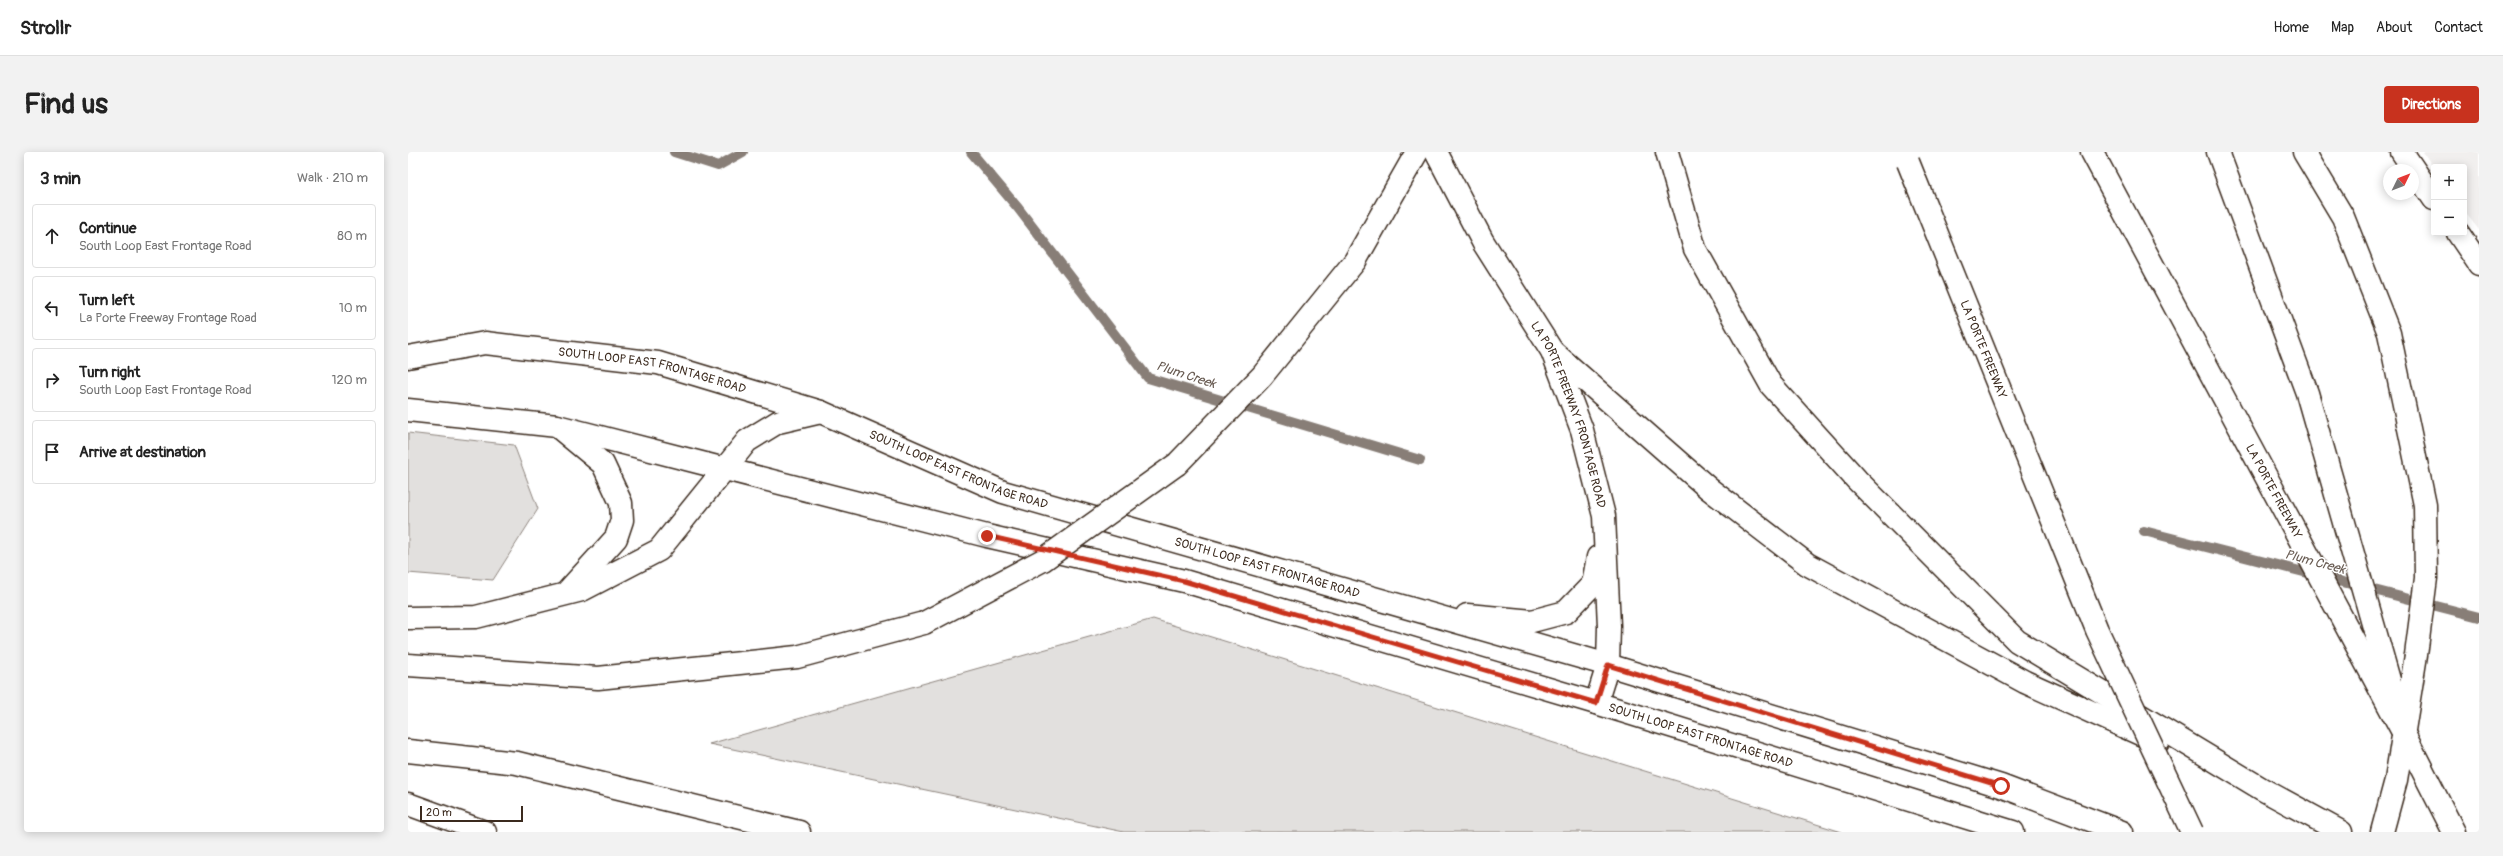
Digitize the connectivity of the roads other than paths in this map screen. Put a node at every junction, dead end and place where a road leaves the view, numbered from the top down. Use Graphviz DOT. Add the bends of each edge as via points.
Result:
graph roads {
  1 [pos="1417,152"];
  2 [pos="1436,152"];
  3 [pos="1666,152"];
  4 [pos="2092,152"];
  5 [pos="2218,152"];
  6 [pos="2304,152"];
  7 [pos="2402,152"];
  8 [pos="1906,157"];
  9 [pos="2431,195"];
  10 [pos="2460,236"];
  11 [pos="2479,264"];
  12 [pos="1552,351"];
  13 [pos="408,357"];
  14 [pos="408,410"];
  15 [pos="821,412"];
  16 [pos="557,426"];
  17 [pos="724,469"];
  18 [pos="1604,516"];
  19 [pos="565,594"];
  20 [pos="1412,610"];
  21 [pos="408,618"];
  22 [pos="408,665"];
  23 [pos="1608,665"];
  24 [pos="1596,703"];
  25 [pos="2403,732"];
  26 [pos="408,751"];
  27 [pos="2262,789"];
  28 [pos="408,804"];
  29 [pos="485,832"];
  30 [pos="799,832"];
  31 [pos="2013,832"];
  32 [pos="2122,832"];
  33 [pos="2192,832"];
  34 [pos="2341,832"];
  35 [pos="2382,832"];
  36 [pos="2454,832"];
  1 -- 22 [label="main road, bridge" via="1355,261 1262,376 1177,464 1043,560 924,623 797,657 598,678"];
  2 -- 12 [label="main road, LA PORTE FREEWAY FRONTAGE ROAD" via="1483,242"];
  3 -- 27 [label="main road" via="1695,250 1771,385 1857,480 2017,641"];
  4 -- 25 [label="main road, LA PORTE FREEWAY"];
  5 -- 25 [label="main road" via="2307,393"];
  6 -- 35 [label="main road" via="2343,217 2389,332 2425,505 2426,578 2416,656 2396,780"];
  7 -- 9 [label="main road"];
  8 -- 33 [label="main road, LA PORTE FREEWAY, bridge" via="2097,630"];
  10 -- 11 [label="main road"];
  12 -- 18 [label="main road, LA PORTE FREEWAY FRONTAGE ROAD" via="1582,430"];
  12 -- 27 [label="main road" via="1708,488 1807,564 2025,682"];
  13 -- 15 [label="main road, SOUTH LOOP EAST FRONTAGE ROAD" via="485,343 658,363"];
  14 -- 16 [label="main road, SOUTH LOOP EAST FRONTAGE ROAD"];
  15 -- 17 [label="main road" via="778,422 747,441"];
  15 -- 20 [label="main road, SOUTH LOOP EAST FRONTAGE ROAD" via="1003,492"];
  16 -- 17 [label="main road, SOUTH LOOP EAST FRONTAGE ROAD"];
  16 -- 19 [label="main road" via="603,464 621,503 622,520 616,538"];
  17 -- 19 [label="main road" via="659,550 582,590"];
  17 -- 24 [label="main road, SOUTH LOOP EAST FRONTAGE ROAD" via="987,536 1184,581"];
  18 -- 20 [label="main road" via="1594,584 1566,612 1532,621"];
  18 -- 23 [label="main road, LA PORTE FREEWAY FRONTAGE ROAD" via="1609,626"];
  19 -- 21 [label="main road" via="476,618"];
  20 -- 23 [label="main road, SOUTH LOOP EAST FRONTAGE ROAD"];
  23 -- 24 [label="main road, LA PORTE FREEWAY FRONTAGE ROAD"];
  23 -- 32 [label="main road, SOUTH LOOP EAST FRONTAGE ROAD" via="2001,786"];
  24 -- 31 [label="main road, SOUTH LOOP EAST FRONTAGE ROAD"];
  25 -- 36 [label="main road, LA PORTE FREEWAY"];
  26 -- 30 [label="main road" via="517,763"];
  27 -- 34 [label="main road"];
  28 -- 29 [label="main road"];
}
